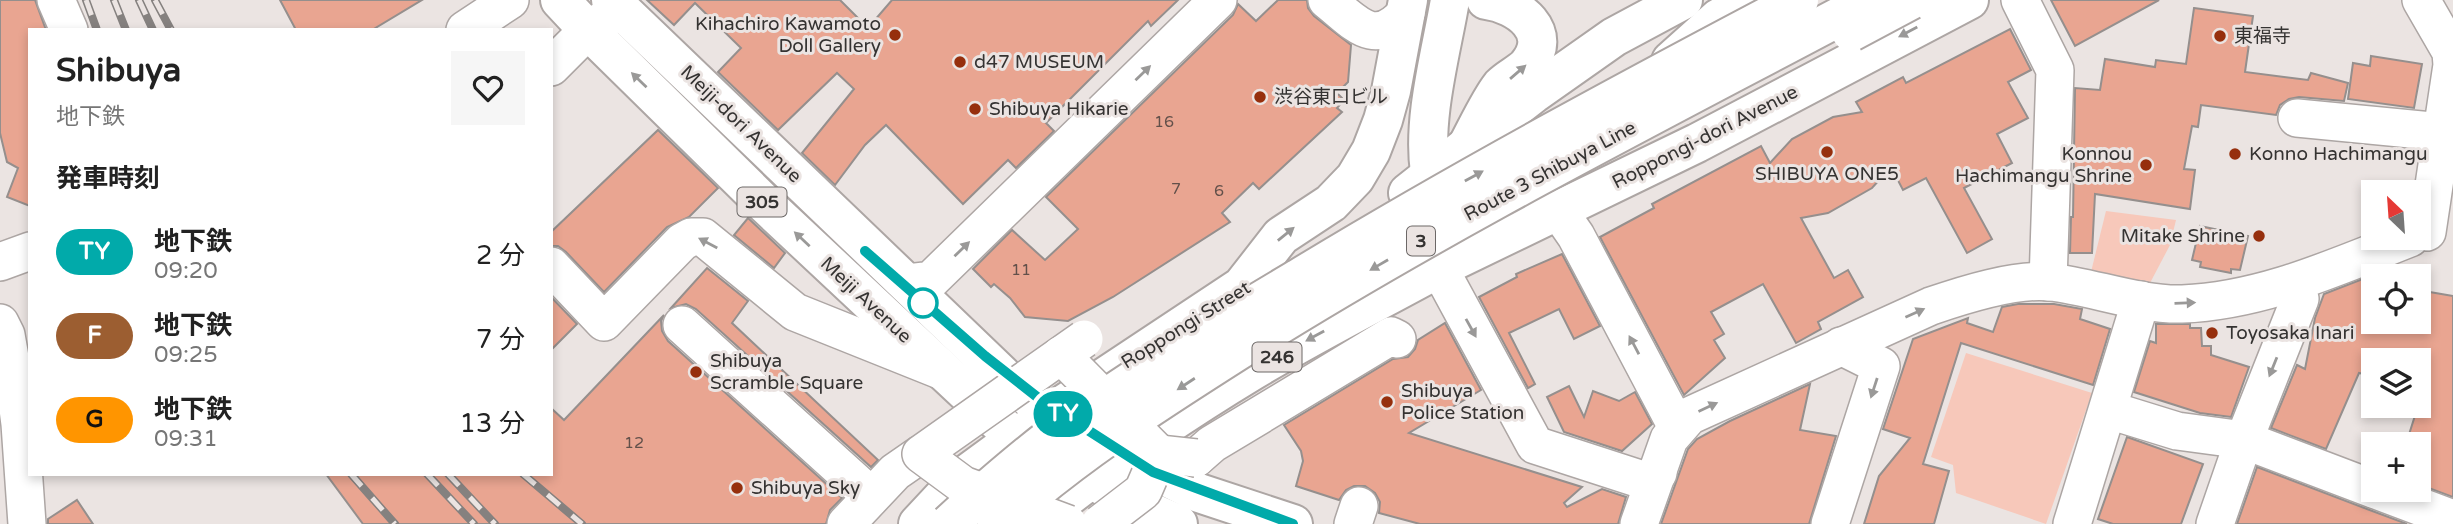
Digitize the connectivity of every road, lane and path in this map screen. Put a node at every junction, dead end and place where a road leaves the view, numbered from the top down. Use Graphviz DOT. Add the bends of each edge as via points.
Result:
graph roads {
  1 [pos="57,0"];
  2 [pos="510,0"];
  3 [pos="560,0"];
  4 [pos="1218,0"];
  5 [pos="1326,0"];
  6 [pos="1450,0"];
  7 [pos="1486,0"];
  8 [pos="1683,0"];
  9 [pos="1751,0"];
  10 [pos="1799,0"];
  11 [pos="1871,0"];
  12 [pos="1911,0"];
  13 [pos="1969,0"];
  14 [pos="2020,0"];
  15 [pos="2421,0"];
  16 [pos="616,5"];
  17 [pos="1407,7"];
  18 [pos="68,28"];
  19 [pos="468,28"];
  20 [pos="587,30"];
  21 [pos="553,65"];
  22 [pos="1654,77"];
  23 [pos="1533,94"];
  24 [pos="2297,118"];
  25 [pos="2442,132"];
  26 [pos="1466,148"];
  27 [pos="1431,176"];
  28 [pos="1513,191"];
  29 [pos="2431,208"];
  30 [pos="1558,210"];
  31 [pos="2386,250"];
  32 [pos="28,252"];
  33 [pos="0,262"];
  34 [pos="553,268"];
  35 [pos="1439,268"];
  36 [pos="2048,282"];
  37 [pos="906,283"];
  38 [pos="1242,286"];
  39 [pos="2286,286"];
  40 [pos="2141,300"];
  41 [pos="0,323"];
  42 [pos="682,325"];
  43 [pos="1394,337"];
  44 [pos="1841,346"];
  45 [pos="940,370"];
  46 [pos="8,381"];
  47 [pos="2109,410"];
  48 [pos="1049,414"];
  49 [pos="20,424"];
  50 [pos="1677,427"];
  51 [pos="1016,439"];
  52 [pos="2244,440"];
  53 [pos="0,454"];
  54 [pos="921,454"];
  55 [pos="1141,454"];
  56 [pos="1658,473"];
  57 [pos="1089,479"];
  58 [pos="2361,484"];
  59 [pos="871,496"];
  60 [pos="2409,502"];
  61 [pos="2453,519"];
  62 [pos="27,524"];
  63 [pos="846,524"];
  64 [pos="918,524"];
  65 [pos="949,524"];
  66 [pos="956,524"];
  67 [pos="988,524"];
  68 [pos="997,524"];
  69 [pos="1034,524"];
  70 [pos="1068,524"];
  71 [pos="1100,524"];
  72 [pos="1178,524"];
  73 [pos="1293,524"];
  74 [pos="1639,524"];
  75 [pos="1830,524"];
  76 [pos="2072,524"];
  77 [pos="2215,524"];
  1 -- 18 [label="street"];
  2 -- 19 [label="street"];
  3 -- 20 [label="main road, 305"];
  37 -- 4 [label="street, one-way" via="931,280"];
  5 -- 17 [label="street" via="1367,31 1378,33 1388,30"];
  6 -- 27 [label="main road" via="1428,128"];
  26 -- 7 [label="main road, one-way" via="1501,87 1526,66 1536,46 1536,34 1525,16"];
  8 -- 23 [label="main road" via="1614,37"];
  9 -- 22 [label="main road, bridge" via="1718,18"];
  10 -- 22 [label="main road, Route 3 Shibuya Line / 3, bridge"];
  11 -- 28 [label="main road, Route 3 Shibuya Line / 3, bridge"];
  12 -- 28 [label="main road, bridge" via="1667,129"];
  13 -- 30 [label="main road, Roppongi-dori Avenue, one-way" via="1697,144"];
  14 -- 36 [label="street" via="2055,70"];
  15 -- 25 [label="street" via="2451,52"];
  16 -- 20 [label="street"];
  16 -- 37 [label="main road, Meiji-dori Avenue / 305"];
  38 -- 17 [label="main road, one-way" via="1281,236 1331,203 1355,178 1371,151 1391,91"];
  20 -- 21 [label="street"];
  45 -- 20 [label="main road, Meiji Avenue / 305, one-way"];
  65 -- 22 [label="main road, Route 3 Shibuya Line / 3, one-way, bridge" via="1049,439 1138,378 1368,236"];
  23 -- 26 [label="main road"];
  23 -- 30 [label="main road" via="1528,128 1533,165"];
  24 -- 25 [label="street"];
  25 -- 29 [label="street"];
  26 -- 27 [label="main road"];
  27 -- 35 [label="main road" via="1451,251"];
  27 -- 38 [label="main road, Roppongi Street" via="1297,267"];
  28 -- 68 [label="main road, Route 3 Shibuya Line / 3, one-way, bridge" via="1380,264 1123,424"];
  30 -- 35 [label="main road, Roppongi-dori Avenue"];
  50 -- 30 [label="street, one-way"];
  31 -- 39 [label="street"];
  32 -- 33 [label="street"];
  45 -- 34 [label="street, one-way" via="795,312 703,237 682,242 604,323"];
  35 -- 55 [label="main road, 246, one-way" via="1254,370"];
  35 -- 56 [label="street, one-way" via="1535,445 1643,480"];
  36 -- 40 [label="street"];
  44 -- 36 [label="street, one-way" via="1972,292"];
  37 -- 48 [label="main road, Meiji Avenue / 305"];
  38 -- 48 [label="main road, Roppongi Street"];
  40 -- 39 [label="street, one-way" via="2216,301"];
  39 -- 52 [label="street, one-way" via="2300,299"];
  40 -- 47 [label="street"];
  41 -- 46 [label="street" via="6,335"];
  42 -- 59 [label="street"];
  43 -- 55 [label="street, bridge" via="1212,444 1196,458"];
  50 -- 44 [label="street, one-way" via="1689,416"];
  44 -- 75 [label="street, one-way" via="1881,366"];
  45 -- 51 [label="main road, Meiji Avenue / 305"];
  46 -- 49 [label="street"];
  47 -- 52 [label="street" via="2177,431"];
  47 -- 76 [label="street"];
  48 -- 51 [label="main road, Roppongi Street"];
  48 -- 55 [label="main road, Meiji Avenue / 305"];
  49 -- 53 [label="street"];
  49 -- 62 [label="street"];
  50 -- 56 [label="street"];
  51 -- 57 [label="main road, Meiji Avenue / 305"];
  51 -- 64 [label="main road, Roppongi Street" via="960,480"];
  51 -- 66 [label="main road" via="987,495"];
  52 -- 58 [label="street"];
  52 -- 77 [label="street"];
  54 -- 55 [label="street, bridge" via="1069,342"];
  54 -- 59 [label="street"];
  54 -- 70 [label="street, bridge" via="963,485"];
  55 -- 57 [label="main road, 246"];
  55 -- 71 [label="street, bridge" via="1143,491"];
  55 -- 73 [label="main road, Meiji Avenue / 305" via="1199,494"];
  56 -- 74 [label="street"];
  57 -- 67 [label="main road, 246" via="1009,505"];
  57 -- 69 [label="main road, 246"];
  57 -- 72 [label="main road, Meiji Avenue / 305"];
  59 -- 63 [label="street"];
  60 -- 61 [label="street"];
}
